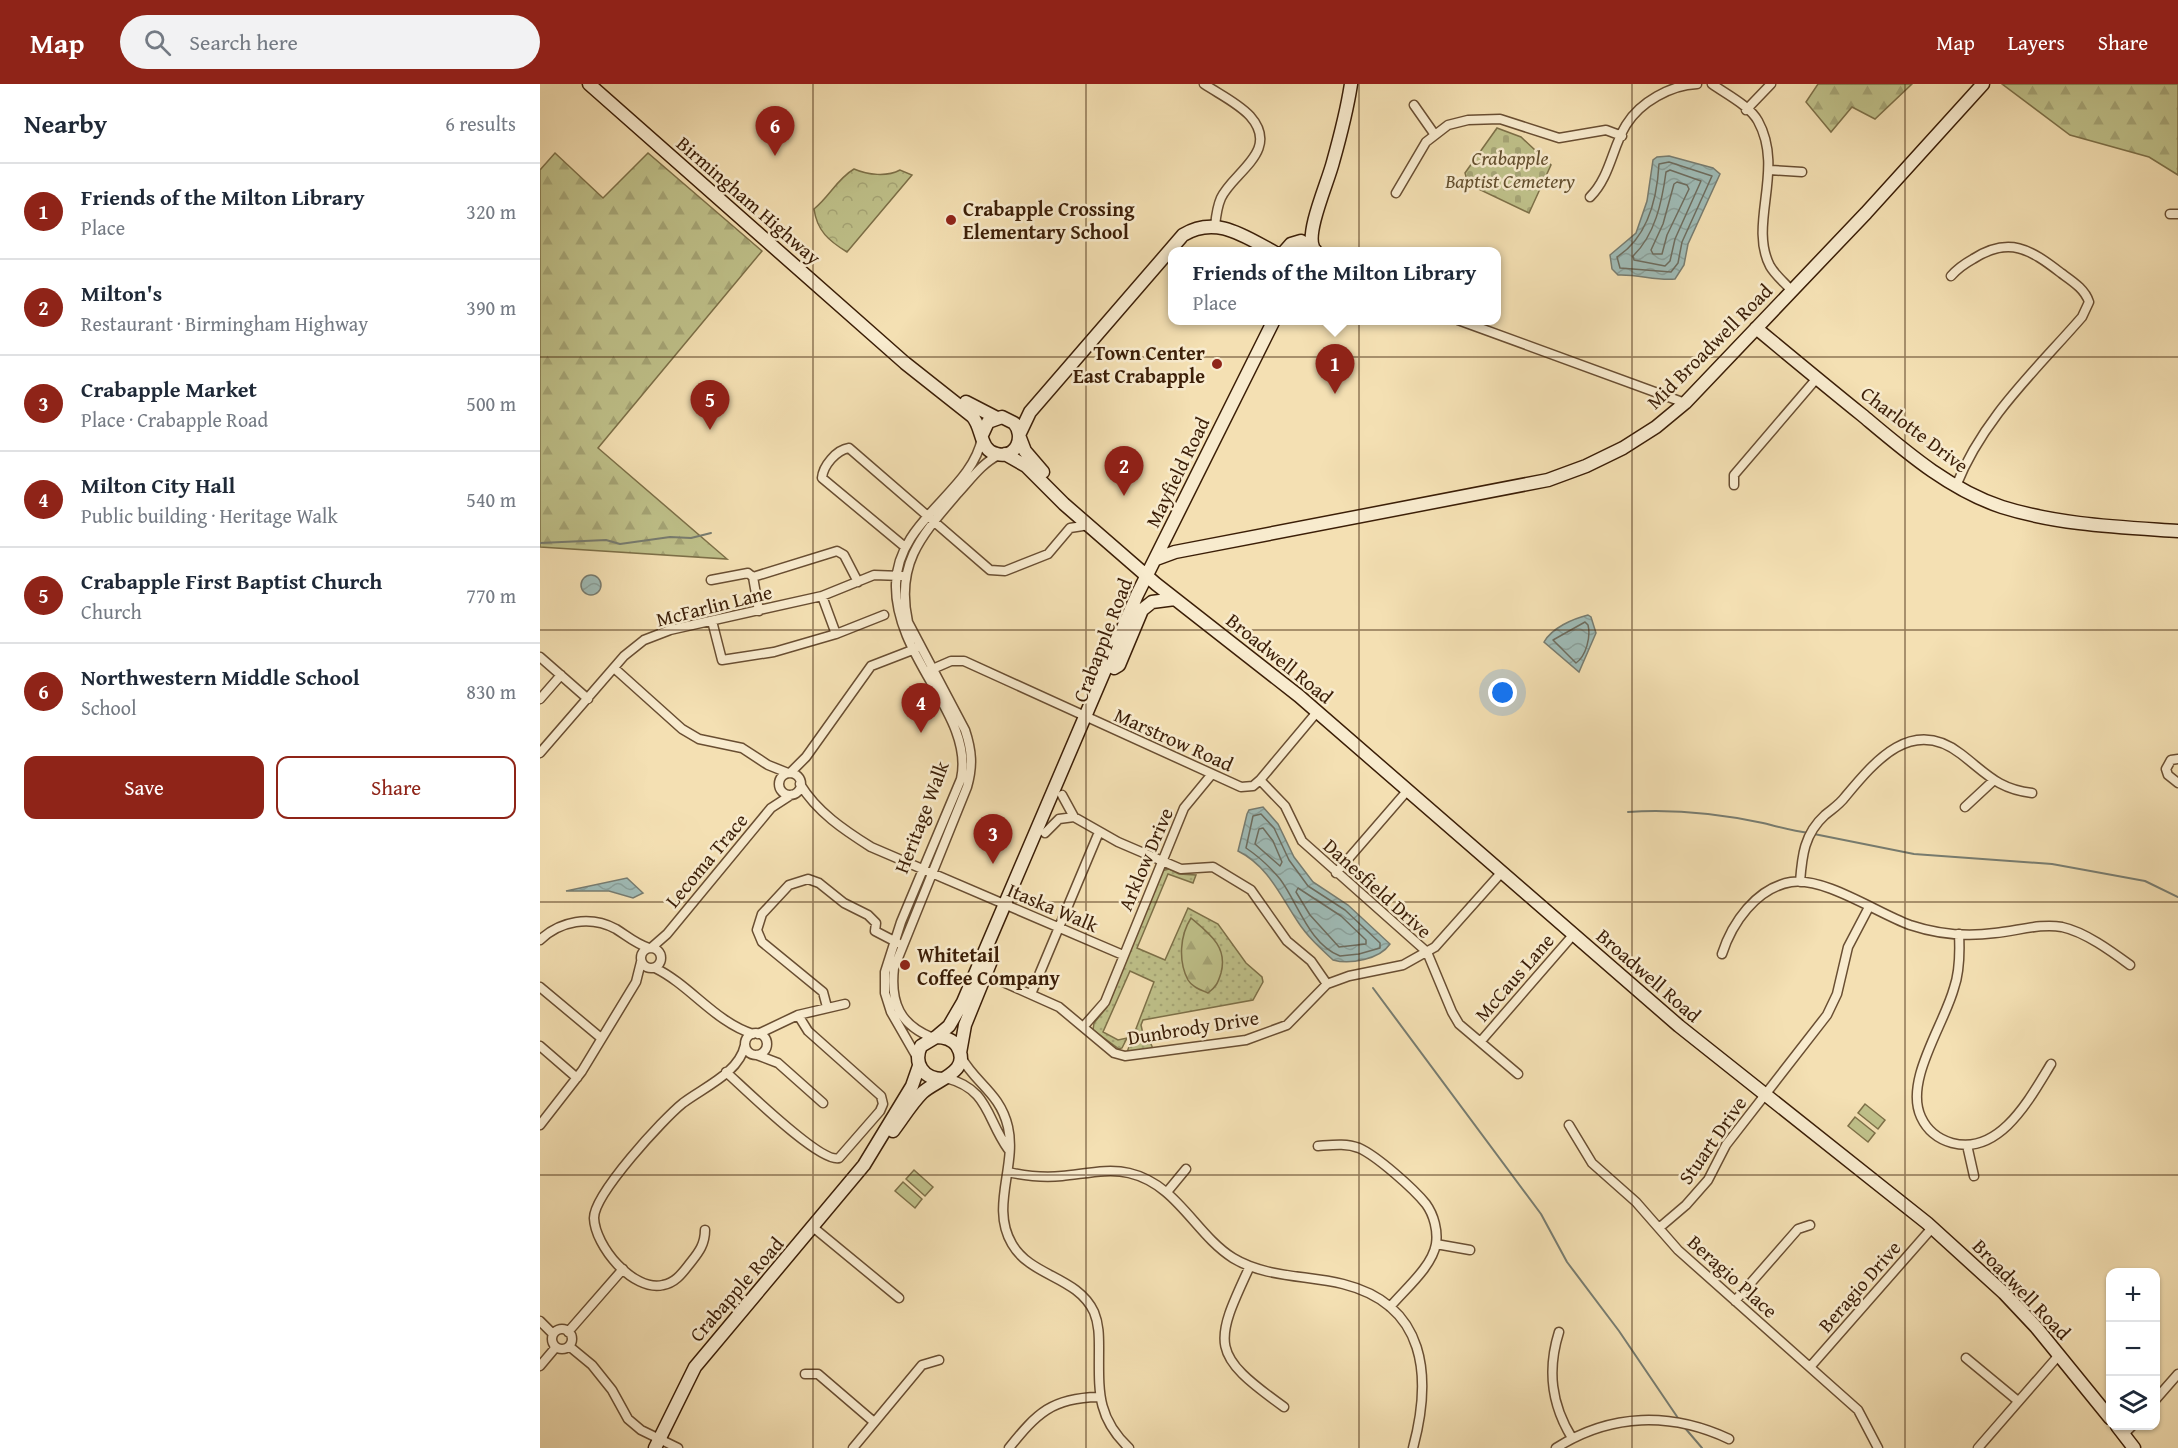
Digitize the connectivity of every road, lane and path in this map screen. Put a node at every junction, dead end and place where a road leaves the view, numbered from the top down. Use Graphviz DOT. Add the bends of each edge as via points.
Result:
graph roads {
  1 [pos="589,84"];
  2 [pos="1204,84"];
  3 [pos="1351,84"];
  4 [pos="1697,84"];
  5 [pos="1712,84"];
  6 [pos="1771,84"];
  7 [pos="1983,84"];
  8 [pos="1414,105"];
  9 [pos="1746,110"];
  10 [pos="1435,135"];
  11 [pos="1622,136"];
  12 [pos="1770,170"];
  13 [pos="1802,172"];
  14 [pos="1396,194"];
  15 [pos="1590,197"];
  16 [pos="1315,216"];
  17 [pos="1215,226"];
  18 [pos="1261,242"];
  19 [pos="1290,246"];
  20 [pos="1170,247"];
  21 [pos="1268,247"];
  22 [pos="1311,247"];
  23 [pos="1313,247"];
  24 [pos="1168,250"];
  25 [pos="1951,276"];
  26 [pos="1792,291"];
  27 [pos="1272,325"];
  28 [pos="1469,325"];
  29 [pos="1756,328"];
  30 [pos="885,344"];
  31 [pos="1817,378"];
  32 [pos="1056,383"];
  33 [pos="1685,403"];
  34 [pos="1002,418"];
  35 [pos="1020,436"];
  36 [pos="982,440"];
  37 [pos="1002,455"];
  38 [pos="1734,485"];
  39 [pos="1956,486"];
  40 [pos="1064,504"];
  41 [pos="931,518"];
  42 [pos="1093,528"];
  43 [pos="1069,529"];
  44 [pos="2178,531"];
  45 [pos="1167,536"];
  46 [pos="905,547"];
  47 [pos="1175,552"];
  48 [pos="1156,559"];
  49 [pos="901,576"];
  50 [pos="753,577"];
  51 [pos="1147,577"];
  52 [pos="711,579"];
  53 [pos="858,582"];
  54 [pos="822,596"];
  55 [pos="1175,599"];
  56 [pos="759,611"];
  57 [pos="884,615"];
  58 [pos="712,621"];
  59 [pos="836,634"];
  60 [pos="916,649"];
  61 [pos="540,657"];
  62 [pos="614,668"];
  63 [pos="1114,668"];
  64 [pos="928,671"];
  65 [pos="561,675"];
  66 [pos="540,699"];
  67 [pos="588,699"];
  68 [pos="1317,712"];
  69 [pos="1089,719"];
  70 [pos="540,753"];
  71 [pos="806,757"];
  72 [pos="2178,759"];
  73 [pos="768,765"];
  74 [pos="789,773"];
  75 [pos="1212,774"];
  76 [pos="1260,780"];
  77 [pos="1993,780"];
  78 [pos="800,782"];
  79 [pos="2178,784"];
  80 [pos="779,786"];
  81 [pos="1407,791"];
  82 [pos="2032,793"];
  83 [pos="791,795"];
  84 [pos="1062,795"];
  85 [pos="813,804"];
  86 [pos="1965,807"];
  87 [pos="771,808"];
  88 [pos="1074,817"];
  89 [pos="1100,832"];
  90 [pos="1046,833"];
  91 [pos="1161,860"];
  92 [pos="926,872"];
  93 [pos="1336,873"];
  94 [pos="1501,873"];
  95 [pos="1800,882"];
  96 [pos="1009,906"];
  97 [pos="1869,907"];
  98 [pos="1059,926"];
  99 [pos="667,934"];
  100 [pos="1959,934"];
  101 [pos="1573,935"];
  102 [pos="627,937"];
  103 [pos="540,940"];
  104 [pos="897,943"];
  105 [pos="650,948"];
  106 [pos="1427,952"];
  107 [pos="1722,954"];
  108 [pos="1123,955"];
  109 [pos="661,956"];
  110 [pos="641,960"];
  111 [pos="2130,965"];
  112 [pos="654,968"];
  113 [pos="674,978"];
  114 [pos="636,982"];
  115 [pos="1003,982"];
  116 [pos="1328,984"];
  117 [pos="540,987"];
  118 [pos="1031,994"];
  119 [pos="845,1004"];
  120 [pos="827,1007"];
  121 [pos="798,1016"];
  122 [pos="787,1020"];
  123 [pos="732,1024"];
  124 [pos="1084,1026"];
  125 [pos="755,1034"];
  126 [pos="934,1037"];
  127 [pos="601,1038"];
  128 [pos="1481,1041"];
  129 [pos="745,1044"];
  130 [pos="766,1044"];
  131 [pos="540,1046"];
  132 [pos="960,1054"];
  133 [pos="756,1055"];
  134 [pos="778,1063"];
  135 [pos="919,1063"];
  136 [pos="2051,1064"];
  137 [pos="730,1069"];
  138 [pos="1518,1074"];
  139 [pos="577,1078"];
  140 [pos="944,1078"];
  141 [pos="1765,1095"];
  142 [pos="823,1103"];
  143 [pos="540,1125"];
  144 [pos="1569,1125"];
  145 [pos="1967,1145"];
  146 [pos="1318,1146"];
  147 [pos="1008,1149"];
  148 [pos="864,1165"];
  149 [pos="1186,1169"];
  150 [pos="1008,1173"];
  151 [pos="1974,1176"];
  152 [pos="1167,1192"];
  153 [pos="1810,1225"];
  154 [pos="1932,1227"];
  155 [pos="814,1228"];
  156 [pos="1659,1228"];
  157 [pos="705,1230"];
  158 [pos="1436,1244"];
  159 [pos="1470,1250"];
  160 [pos="1251,1266"];
  161 [pos="623,1269"];
  162 [pos="899,1298"];
  163 [pos="1735,1301"];
  164 [pos="1390,1307"];
  165 [pos="540,1320"];
  166 [pos="568,1332"];
  167 [pos="1559,1332"];
  168 [pos="553,1334"];
  169 [pos="569,1346"];
  170 [pos="556,1347"];
  171 [pos="2059,1355"];
  172 [pos="1966,1358"];
  173 [pos="939,1360"];
  174 [pos="540,1365"];
  175 [pos="1810,1367"];
  176 [pos="805,1374"];
  177 [pos="2178,1374"];
  178 [pos="2160,1394"];
  179 [pos="1098,1397"];
  180 [pos="2018,1401"];
  181 [pos="1284,1407"];
  182 [pos="2106,1413"];
  183 [pos="874,1422"];
  184 [pos="2125,1430"];
  185 [pos="1572,1438"];
  186 [pos="1729,1439"];
  187 [pos="657,1444"];
  188 [pos="678,1448"];
  189 [pos="853,1448"];
  190 [pos="1009,1448"];
  191 [pos="1129,1448"];
  192 [pos="1413,1448"];
  193 [pos="1556,1448"];
  194 [pos="1878,1448"];
  195 [pos="1978,1448"];
  196 [pos="2134,1448"];
  1 -- 30 [label="street, Birmingham Highway"];
  2 -- 17 [label="street" via="1241,108 1259,133 1258,152 1221,197"];
  3 -- 16 [label="street" via="1333,164"];
  4 -- 11 [label="street" via="1680,85 1653,99 1626,124"];
  5 -- 9 [label="street"];
  6 -- 9 [label="street"];
  7 -- 26 [label="street, Mid Broadwell Road"];
  8 -- 10 [label="street"];
  9 -- 12 [label="street" via="1758,120"];
  10 -- 11 [label="street" via="1448,125 1468,120 1500,119 1559,138 1606,130"];
  10 -- 14 [label="street" via="1426,142"];
  11 -- 15 [label="street" via="1599,188"];
  12 -- 13 [label="street"];
  12 -- 26 [label="street" via="1763,247 1771,268"];
  16 -- 19 [label="street"];
  16 -- 23 [label="street"];
  17 -- 18 [label="street"];
  17 -- 20 [label="street" via="1192,230"];
  18 -- 19 [label="street"];
  18 -- 21 [label="street"];
  19 -- 22 [label="street" via="1307,243"];
  24 -- 32 [label="street"];
  25 -- 39 [label="street" via="1991,249 2016,247 2043,259 2083,290 2090,302 2082,317 1982,433"];
  26 -- 29 [label="street, Mid Broadwell Road"];
  27 -- 45 [label="street, Mayfield Road"];
  28 -- 33 [label="street"];
  29 -- 31 [label="street, Charlotte Drive"];
  29 -- 33 [label="street, Mid Broadwell Road"];
  30 -- 34 [label="street, Birmingham Highway" via="977,410"];
  30 -- 36 [label="street, Birmingham Highway" via="976,419"];
  31 -- 38 [label="street" via="1734,475"];
  31 -- 39 [label="street, Charlotte Drive" via="1899,446"];
  32 -- 34 [label="street" via="1020,413"];
  32 -- 35 [label="street" via="1030,412"];
  33 -- 47 [label="street, Mid Broadwell Road" via="1623,448 1548,480"];
  34 -- 35 [label="street" via="1017,426"];
  34 -- 36 [label="street" via="986,425"];
  35 -- 37 [label="street" via="1015,449"];
  35 -- 42 [label="street" via="1028,455"];
  36 -- 37 [label="street" via="987,448"];
  36 -- 41 [label="street, Heritage Walk" via="973,463"];
  37 -- 40 [label="street" via="1026,466"];
  37 -- 41 [label="street, Heritage Walk" via="983,466"];
  39 -- 44 [label="street, Charlotte Drive" via="2000,506 2047,518"];
  40 -- 42 [label="street"];
  40 -- 43 [label="street"];
  41 -- 43 [label="street" via="990,570 1005,571 1048,554"];
  41 -- 46 [label="street, Heritage Walk"];
  41 -- 46 [label="street" via="849,448 841,449 823,470 822,478"];
  41 -- 49 [label="street, Heritage Walk"];
  42 -- 43 [label="street" via="1075,525"];
  42 -- 51 [label="street"];
  45 -- 47 [label="street" via="1169,547"];
  45 -- 48 [label="street, Mayfield Road"];
  46 -- 49 [label="street, Heritage Walk"];
  47 -- 48 [label="street, Mid Broadwell Road"];
  48 -- 51 [label="street, Mayfield Road"];
  49 -- 53 [label="street, McFarlin Lane" via="878,574"];
  49 -- 60 [label="street, Heritage Walk"];
  50 -- 52 [label="street" via="748,573"];
  50 -- 53 [label="street" via="837,551 844,555"];
  50 -- 56 [label="street"];
  51 -- 55 [label="street, Broadwell Road"];
  51 -- 63 [label="street, Crabapple Road"];
  51 -- 69 [label="street, Crabapple Road"];
  53 -- 54 [label="street, McFarlin Lane"];
  54 -- 56 [label="street, McFarlin Lane"];
  54 -- 59 [label="street"];
  55 -- 63 [label="street" via="1152,602 1142,610"];
  55 -- 68 [label="street, Broadwell Road"];
  56 -- 58 [label="street, McFarlin Lane"];
  57 -- 59 [label="street"];
  58 -- 59 [label="street" via="722,660 774,652"];
  58 -- 62 [label="street, McFarlin Lane" via="669,630 645,640"];
  60 -- 64 [label="street, Heritage Walk"];
  60 -- 71 [label="street" via="871,666"];
  61 -- 65 [label="street"];
  62 -- 67 [label="street, McFarlin Lane"];
  62 -- 73 [label="street" via="682,729 699,739 742,748"];
  63 -- 69 [label="street, Crabapple Road"];
  64 -- 69 [label="street" via="951,661 964,661"];
  64 -- 92 [label="street, Heritage Walk" via="965,730 972,769"];
  65 -- 66 [label="street"];
  65 -- 67 [label="street"];
  67 -- 70 [label="street, McFarlin Lane"];
  68 -- 76 [label="street"];
  68 -- 81 [label="street, Broadwell Road"];
  69 -- 75 [label="street, Marstrow Road"];
  69 -- 84 [label="street, Crabapple Road"];
  69 -- 96 [label="street, Crabapple Road"];
  71 -- 74 [label="street"];
  71 -- 78 [label="street"];
  72 -- 79 [label="street" via="2171,760 2166,769"];
  73 -- 74 [label="street"];
  73 -- 80 [label="street"];
  74 -- 78 [label="street"];
  74 -- 80 [label="street" via="781,778"];
  75 -- 76 [label="street, Marstrow Road" via="1241,787 1253,786"];
  75 -- 91 [label="street, Arklow Drive" via="1189,798"];
  76 -- 93 [label="street, Danesfield Drive" via="1285,806 1302,841"];
  77 -- 82 [label="street" via="2015,791"];
  77 -- 86 [label="street"];
  77 -- 95 [label="street" via="1959,752 1940,743 1919,740 1898,746 1872,765 1841,803 1817,823 1802,852"];
  78 -- 83 [label="street" via="799,790"];
  78 -- 85 [label="street, Itaska Walk"];
  80 -- 83 [label="street"];
  80 -- 87 [label="street, Lecoma Trace"];
  81 -- 93 [label="street"];
  81 -- 94 [label="street, Broadwell Road"];
  83 -- 85 [label="street, Itaska Walk"];
  83 -- 87 [label="street, Lecoma Trace"];
  84 -- 88 [label="street"];
  84 -- 90 [label="street, Crabapple Road"];
  85 -- 92 [label="street, Itaska Walk" via="871,847"];
  87 -- 99 [label="street, Lecoma Trace"];
  88 -- 89 [label="street"];
  88 -- 90 [label="street" via="1059,819"];
  89 -- 91 [label="street"];
  89 -- 98 [label="street"];
  90 -- 96 [label="street, Crabapple Road"];
  91 -- 108 [label="street, Arklow Drive"];
  91 -- 116 [label="street" via="1181,868 1213,867 1251,890 1287,940 1311,961"];
  92 -- 96 [label="street, Itaska Walk"];
  92 -- 104 [label="street, Heritage Walk"];
  93 -- 106 [label="street, Danesfield Drive"];
  94 -- 101 [label="street, Broadwell Road"];
  94 -- 106 [label="street, Dunbrody Drive"];
  95 -- 97 [label="street"];
  95 -- 107 [label="street" via="1771,889 1754,902 1728,937"];
  96 -- 98 [label="street, Itaska Walk"];
  96 -- 126 [label="street, Crabapple Road" via="959,1012"];
  96 -- 132 [label="street, Crabapple Road" via="970,1012"];
  97 -- 100 [label="street" via="1919,928"];
  97 -- 141 [label="street, Stuart Drive" via="1848,947 1832,1005"];
  98 -- 108 [label="street, Itaska Walk"];
  98 -- 118 [label="street"];
  99 -- 105 [label="street, Lecoma Trace"];
  99 -- 109 [label="street, Lecoma Trace"];
  100 -- 111 [label="street" via="2064,928"];
  100 -- 145 [label="street" via="1960,958 1954,991 1920,1077 1916,1098 1922,1119 1936,1136"];
  101 -- 128 [label="street, McCaus Lane"];
  101 -- 141 [label="street, Broadwell Road"];
  102 -- 103 [label="street" via="611,926 582,921 559,926"];
  102 -- 105 [label="street"];
  102 -- 110 [label="street"];
  104 -- 120 [label="street" via="875,931 876,923 868,915 844,903 816,881 803,879 785,888 762,914 758,935 765,946 823,992"];
  104 -- 126 [label="street, Heritage Walk" via="892,977 898,1009 910,1026"];
  104 -- 135 [label="street, Heritage Walk" via="885,972 887,1002"];
  105 -- 109 [label="street"];
  105 -- 110 [label="street" via="642,953"];
  106 -- 116 [label="street, Dunbrody Drive" via="1403,965"];
  106 -- 128 [label="street, Danesfield Drive" via="1452,1012"];
  108 -- 124 [label="street, Arklow Drive" via="1105,1002"];
  109 -- 112 [label="street"];
  109 -- 113 [label="street"];
  110 -- 112 [label="street" via="644,966"];
  110 -- 114 [label="street"];
  112 -- 113 [label="street"];
  112 -- 114 [label="street"];
  113 -- 123 [label="street"];
  114 -- 127 [label="street"];
  115 -- 118 [label="street, Dunbrody Drive"];
  116 -- 124 [label="street, Dunbrody Drive" via="1287,1025 1246,1040 1125,1056 1114,1053"];
  117 -- 127 [label="street"];
  118 -- 124 [label="street, Dunbrody Drive" via="1059,1007"];
  119 -- 120 [label="street"];
  120 -- 121 [label="street"];
  121 -- 122 [label="street"];
  121 -- 137 [label="street" via="808,1031 881,1096 880,1111 839,1158 830,1158 807,1145"];
  122 -- 125 [label="street"];
  122 -- 130 [label="street"];
  123 -- 125 [label="street"];
  123 -- 129 [label="street"];
  125 -- 129 [label="street"];
  125 -- 130 [label="street" via="765,1038"];
  126 -- 132 [label="street" via="948,1039"];
  126 -- 135 [label="street" via="921,1046"];
  127 -- 139 [label="street"];
  128 -- 138 [label="street, Danesfield Drive"];
  129 -- 133 [label="street"];
  129 -- 137 [label="street"];
  130 -- 133 [label="street" via="764,1052"];
  130 -- 134 [label="street"];
  131 -- 139 [label="street"];
  132 -- 140 [label="street" via="955,1072"];
  132 -- 147 [label="street" via="1001,1106 1009,1130"];
  133 -- 134 [label="street"];
  133 -- 137 [label="street"];
  134 -- 142 [label="street"];
  135 -- 140 [label="street" via="929,1077"];
  135 -- 148 [label="street, Crabapple Road" via="912,1086"];
  136 -- 145 [label="street" via="2006,1128 1988,1140"];
  137 -- 161 [label="street" via="669,1116 600,1199 594,1217 598,1238 606,1253"];
  139 -- 143 [label="street"];
  140 -- 147 [label="street" via="965,1084 981,1099"];
  140 -- 148 [label="street, Crabapple Road" via="922,1093"];
  141 -- 154 [label="street, Broadwell Road"];
  141 -- 156 [label="street, Stuart Drive" via="1726,1145 1708,1180"];
  144 -- 156 [label="street, Beragio Place" via="1592,1163"];
  145 -- 151 [label="street"];
  146 -- 158 [label="street" via="1348,1145 1360,1149 1400,1180 1426,1205 1436,1229"];
  147 -- 150 [label="street"];
  148 -- 155 [label="street, Crabapple Road"];
  149 -- 152 [label="street"];
  150 -- 152 [label="street" via="1059,1177 1117,1170 1145,1178"];
  150 -- 179 [label="street" via="1002,1212 1012,1244 1030,1264 1077,1289 1095,1314 1099,1333"];
  152 -- 160 [label="street" via="1213,1242"];
  153 -- 163 [label="street" via="1798,1229"];
  154 -- 171 [label="street, Broadwell Road" via="2004,1293"];
  154 -- 175 [label="street, Beragio Drive"];
  155 -- 162 [label="street"];
  155 -- 187 [label="street, Crabapple Road" via="695,1367"];
  156 -- 163 [label="street, Beragio Place"];
  157 -- 161 [label="street" via="705,1242 675,1281 653,1286"];
  158 -- 159 [label="street"];
  158 -- 164 [label="street" via="1428,1262"];
  160 -- 164 [label="street" via="1343,1284 1371,1294"];
  160 -- 181 [label="street" via="1227,1315 1226,1346 1232,1364 1242,1376"];
  161 -- 166 [label="street"];
  163 -- 175 [label="street, Beragio Place"];
  164 -- 192 [label="street" via="1412,1336 1424,1375"];
  165 -- 168 [label="street"];
  166 -- 168 [label="street" via="562,1329"];
  166 -- 169 [label="street" via="572,1338"];
  167 -- 185 [label="street" via="1552,1360 1552,1388 1559,1414"];
  168 -- 170 [label="street"];
  169 -- 170 [label="street"];
  169 -- 187 [label="street" via="592,1365 628,1419"];
  170 -- 174 [label="street"];
  171 -- 180 [label="street"];
  171 -- 182 [label="street, Broadwell Road"];
  172 -- 180 [label="street"];
  173 -- 183 [label="street" via="922,1365"];
  175 -- 194 [label="street, Beragio Place" via="1858,1410"];
  176 -- 183 [label="street" via="818,1374"];
  177 -- 178 [label="street"];
  179 -- 190 [label="street" via="1066,1400 1045,1409"];
  179 -- 191 [label="street" via="1112,1429"];
  180 -- 195 [label="street"];
  183 -- 189 [label="street"];
  184 -- 196 [label="street"];
  185 -- 186 [label="street" via="1613,1423 1645,1419 1688,1423"];
  185 -- 193 [label="street"];
  187 -- 188 [label="street"];
}
